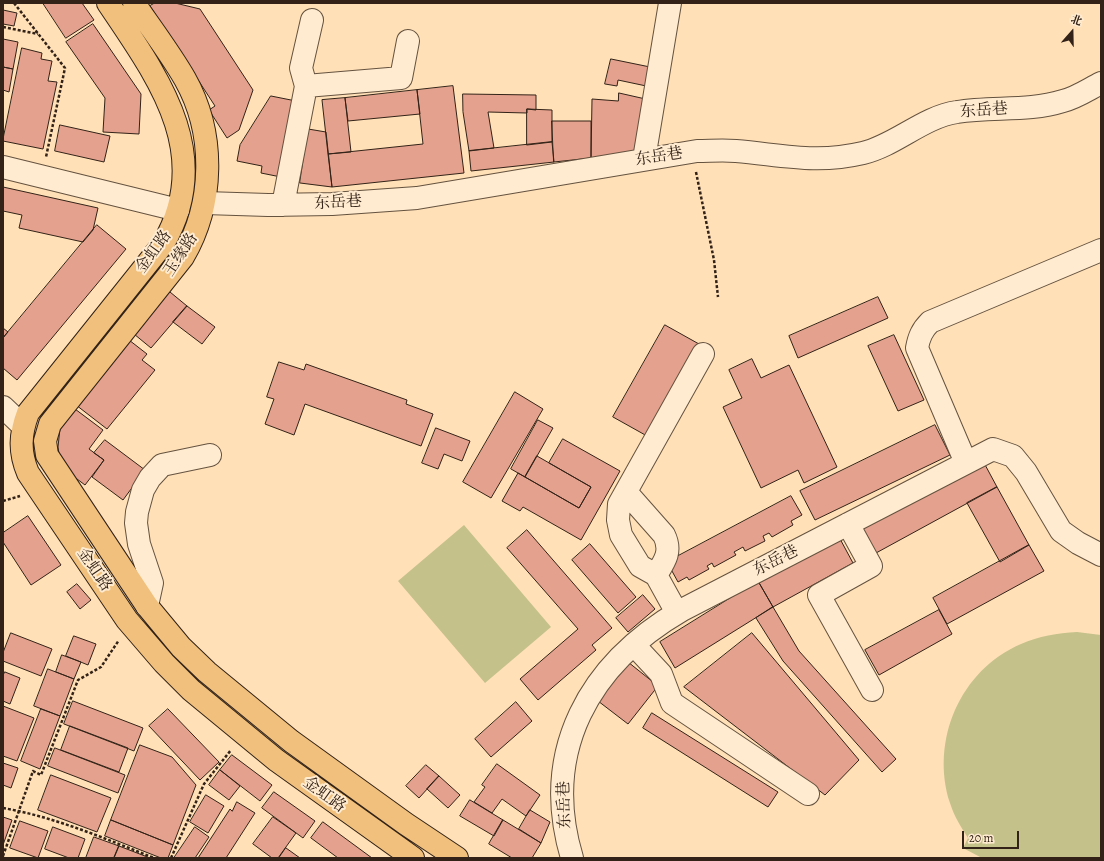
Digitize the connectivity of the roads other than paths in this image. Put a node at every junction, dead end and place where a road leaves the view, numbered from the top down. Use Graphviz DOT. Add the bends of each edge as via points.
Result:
graph roads {
  1 [pos="108,3"];
  2 [pos="134,3"];
  3 [pos="670,3"];
  4 [pos="312,20"];
  5 [pos="408,41"];
  6 [pos="1101,83"];
  7 [pos="306,86"];
  8 [pos="644,159"];
  9 [pos="3,167"];
  10 [pos="204,203"];
  11 [pos="283,205"];
  12 [pos="178,210"];
  13 [pos="1101,250"];
  14 [pos="703,354"];
  15 [pos="3,407"];
  16 [pos="23,426"];
  17 [pos="210,455"];
  18 [pos="50,461"];
  19 [pos="966,463"];
  20 [pos="626,492"];
  21 [pos="848,524"];
  22 [pos="1101,555"];
  23 [pos="656,575"];
  24 [pos="147,606"];
  25 [pos="677,613"];
  26 [pos="634,645"];
  27 [pos="872,690"];
  28 [pos="808,794"];
  29 [pos="404,856"];
  30 [pos="577,857"];
  31 [pos="457,858"];
  1 -- 12 [label="main road, 金虹路" via="148,63 176,121 184,171"];
  2 -- 10 [label="main road, 玉缘路" via="185,79 193,96 207,152 208,171"];
  3 -- 8 [label="street"];
  4 -- 7 [label="street" via="301,68"];
  5 -- 7 [label="street" via="401,78"];
  6 -- 8 [label="street, 东岳巷" via="1064,101 1044,105 955,112 931,120 881,147 849,156 808,159 735,151 692,152"];
  7 -- 11 [label="street"];
  8 -- 11 [label="street, 东岳巷" via="417,198"];
  9 -- 12 [label="street, 金虹路"];
  10 -- 11 [label="street, 东岳巷"];
  10 -- 18 [label="main road, 玉缘路" via="198,227 183,258 50,424 45,442"];
  12 -- 16 [label="main road, 金虹路" via="163,244 36,401"];
  13 -- 19 [label="street" via="930,322 924,328 917,348"];
  14 -- 20 [label="street"];
  15 -- 16 [label="street"];
  16 -- 29 [label="main road, 金虹路" via="21,451 28,473 130,623 164,663 191,690 244,734"];
  17 -- 24 [label="street" via="162,465 143,490 136,512 136,523 139,544 152,583"];
  18 -- 24 [label="main road, 金虹路"];
  19 -- 21 [label="street, 东岳巷"];
  19 -- 22 [label="street, 东岳巷" via="993,449 1013,456 1026,472 1061,531"];
  20 -- 23 [label="street" via="619,504 618,512 621,535 640,566"];
  20 -- 23 [label="street" via="664,535 667,542 668,554"];
  21 -- 25 [label="street, 东岳巷"];
  21 -- 27 [label="street" via="871,566 819,595"];
  23 -- 25 [label="street"];
  24 -- 31 [label="main road, 金虹路" via="181,647 236,696 348,783"];
  25 -- 26 [label="street, 东岳巷"];
  26 -- 28 [label="street" via="661,674 672,703"];
  26 -- 30 [label="street, 东岳巷" via="608,670 594,688 582,707 574,727 563,783 564,822"];
}
